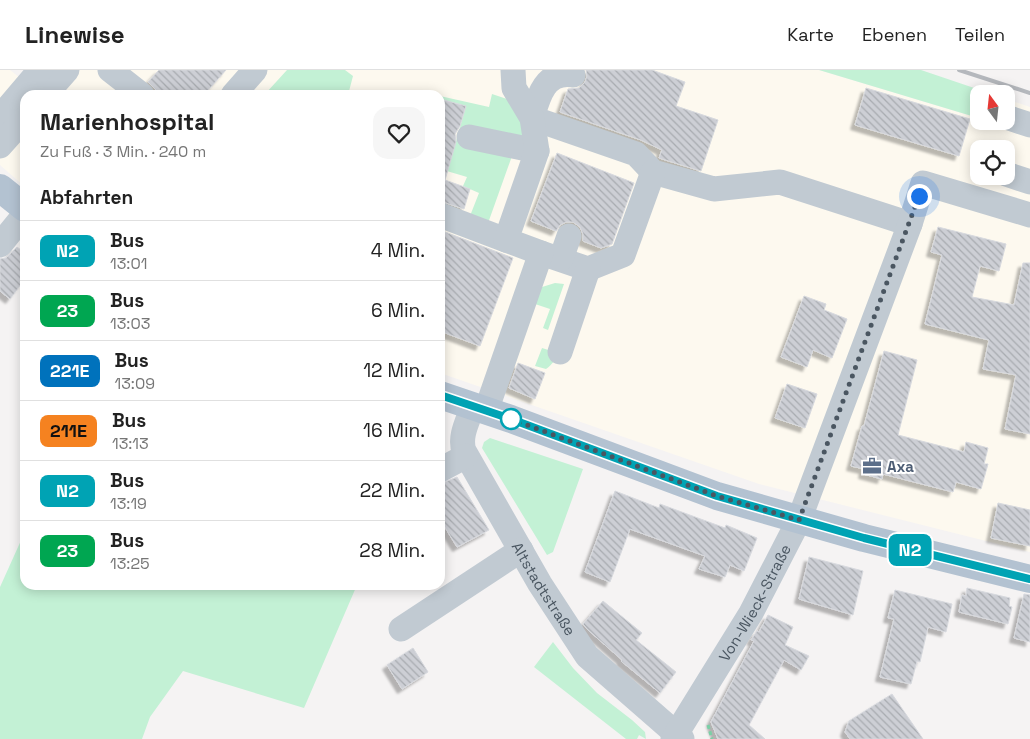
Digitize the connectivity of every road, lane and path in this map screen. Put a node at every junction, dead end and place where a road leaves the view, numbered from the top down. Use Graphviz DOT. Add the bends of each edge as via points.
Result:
graph roads {
  1 [pos="40,70"];
  2 [pos="67,70"];
  3 [pos="111,70"];
  4 [pos="255,70"];
  5 [pos="513,70"];
  6 [pos="573,74"];
  7 [pos="23,90"];
  8 [pos="49,90"];
  9 [pos="136,90"];
  10 [pos="238,90"];
  11 [pos="20,94"];
  12 [pos="0,117"];
  13 [pos="532,118"];
  14 [pos="1015,120"];
  15 [pos="20,124"];
  16 [pos="1030,125"];
  17 [pos="469,137"];
  18 [pos="0,146"];
  19 [pos="536,151"];
  20 [pos="653,172"];
  21 [pos="1015,177"];
  22 [pos="1030,182"];
  23 [pos="0,188"];
  24 [pos="20,204"];
  25 [pos="1030,215"];
  26 [pos="445,217"];
  27 [pos="20,220"];
  28 [pos="910,224"];
  29 [pos="569,236"];
  30 [pos="506,240"];
  31 [pos="0,245"];
  32 [pos="551,256"];
  33 [pos="588,269"];
  34 [pos="560,352"];
  35 [pos="445,397"];
  36 [pos="479,409"];
  37 [pos="466,456"];
  38 [pos="445,467"];
  39 [pos="799,520"];
  40 [pos="521,550"];
  41 [pos="1030,579"];
  42 [pos="401,629"];
  43 [pos="707,722"];
  44 [pos="678,738"];
  45 [pos="712,739"];
  1 -- 7 [label="street"];
  2 -- 8 [label="street"];
  3 -- 9 [label="street"];
  4 -- 10 [label="street"];
  5 -- 13 [label="street" via="514,88"];
  6 -- 13 [label="street" via="559,74 548,80 539,93"];
  11 -- 12 [label="street"];
  13 -- 19 [label="street"];
  13 -- 20 [label="street" via="636,154"];
  14 -- 16 [label="street"];
  15 -- 18 [label="street"];
  17 -- 19 [label="street"];
  19 -- 30 [label="street"];
  20 -- 28 [label="street" via="714,189 780,182"];
  20 -- 33 [label="street" via="623,255"];
  21 -- 22 [label="street"];
  23 -- 24 [label="main road"];
  25 -- 28 [label="street, Von-Wieck-Straße" via="923,183"];
  26 -- 30 [label="street"];
  27 -- 31 [label="street"];
  28 -- 39 [label="street, Von-Wieck-Straße"];
  29 -- 32 [label="street, Altstadtstraße"];
  30 -- 32 [label="street"];
  32 -- 33 [label="street"];
  32 -- 36 [label="street, Altstadtstraße"];
  33 -- 34 [label="street"];
  35 -- 36 [label="main road"];
  36 -- 37 [label="street, Altstadtstraße" via="464,432 462,443"];
  36 -- 39 [label="main road" via="717,496"];
  37 -- 38 [label="street"];
  37 -- 40 [label="street, Altstadtstraße"];
  39 -- 41 [label="main road"];
  39 -- 44 [label="street, Von-Wieck-Straße"];
  40 -- 42 [label="street"];
  40 -- 44 [label="street, Altstadtstraße" via="587,656"];
  43 -- 45 [label="path"];
}
